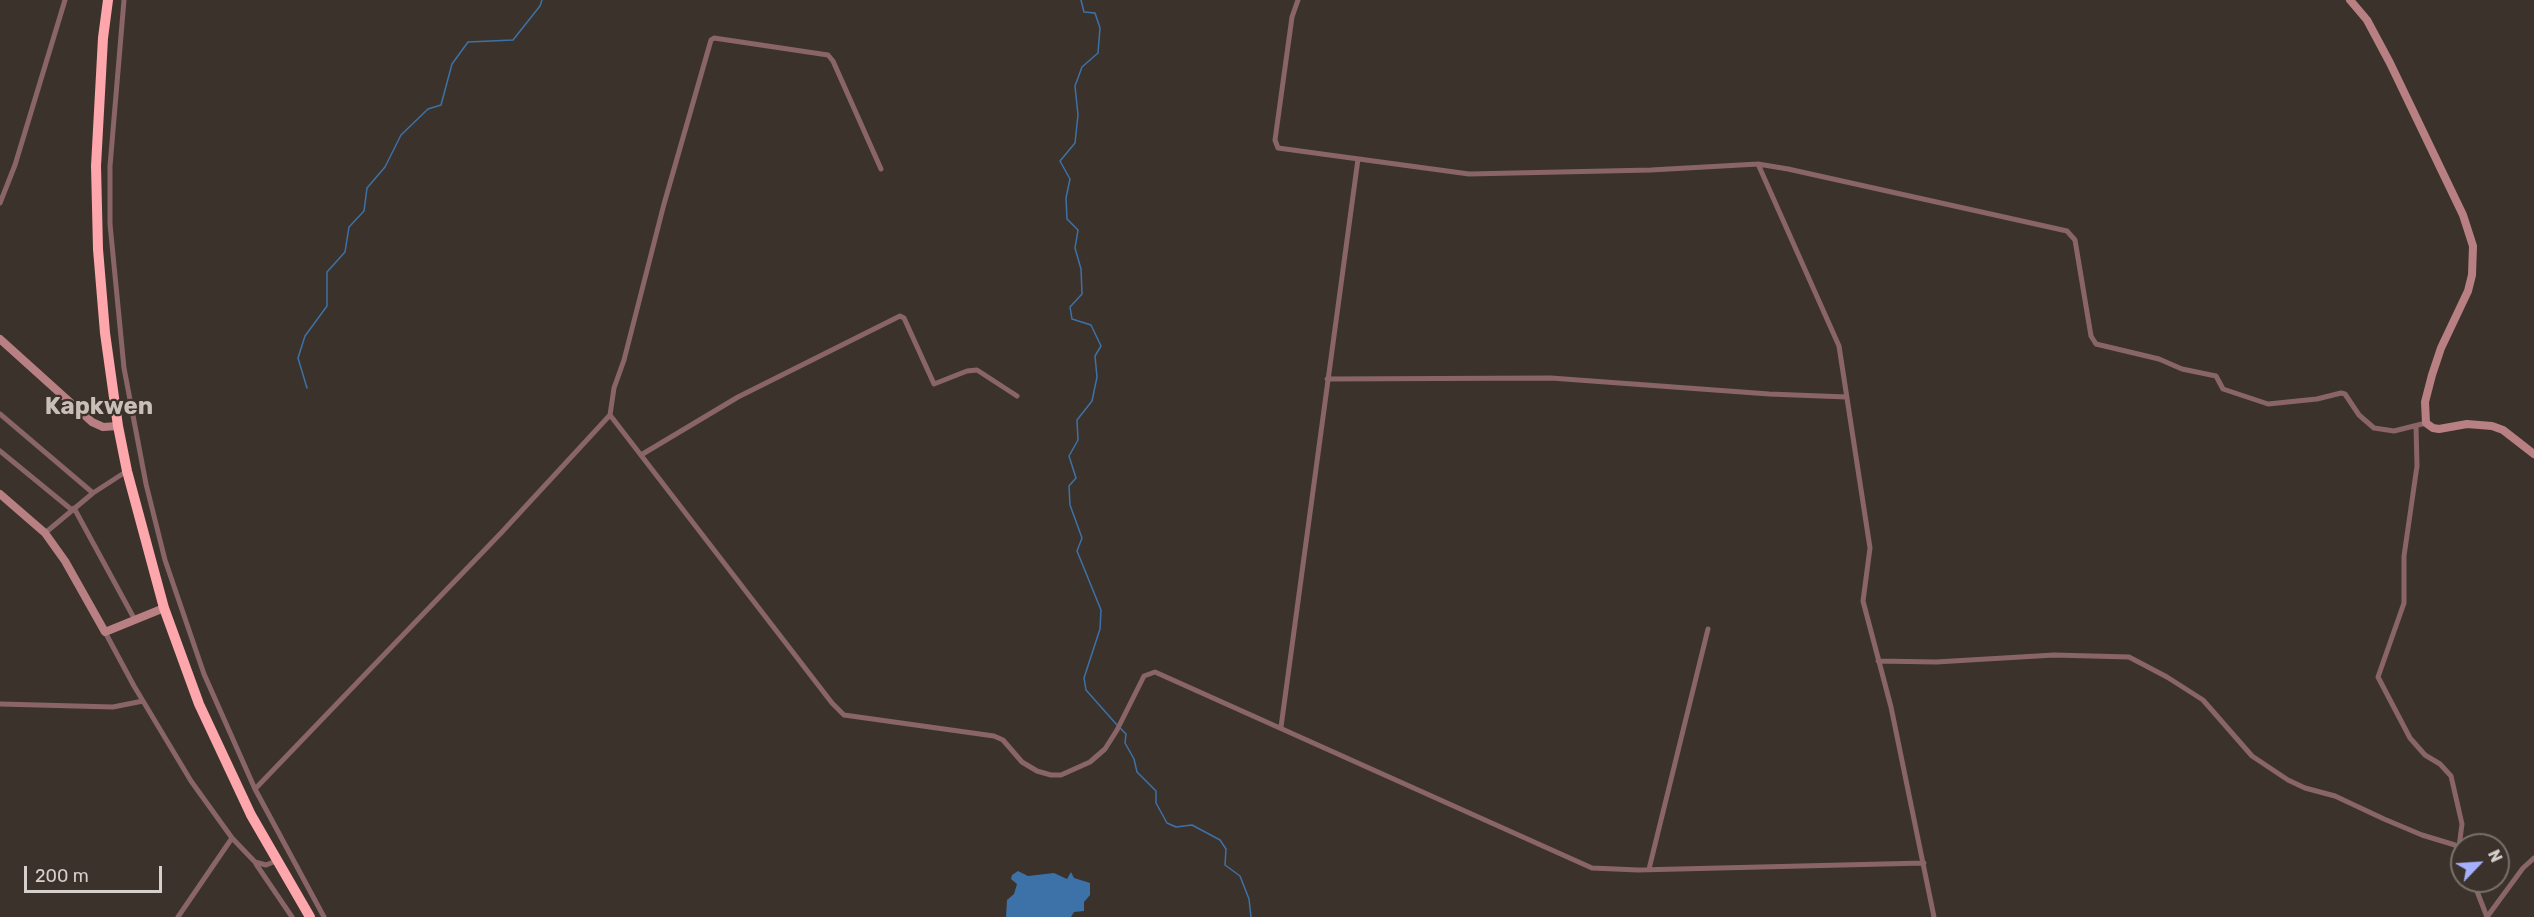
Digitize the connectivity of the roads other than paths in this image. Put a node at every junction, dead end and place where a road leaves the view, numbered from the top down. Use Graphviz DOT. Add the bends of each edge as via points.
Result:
graph roads {
  1 [pos="65,0"];
  2 [pos="108,0"];
  3 [pos="124,0"];
  4 [pos="1298,0"];
  5 [pos="2350,0"];
  6 [pos="103,38"];
  7 [pos="119,42"];
  8 [pos="1358,159"];
  9 [pos="1758,164"];
  10 [pos="96,166"];
  11 [pos="110,166"];
  12 [pos="881,169"];
  13 [pos="0,203"];
  14 [pos="0,339"];
  15 [pos="1327,379"];
  16 [pos="1017,396"];
  17 [pos="1847,397"];
  18 [pos="0,414"];
  19 [pos="610,415"];
  20 [pos="2426,423"];
  21 [pos="118,426"];
  22 [pos="2416,426"];
  23 [pos="2533,450"];
  24 [pos="0,451"];
  25 [pos="640,455"];
  26 [pos="127,471"];
  27 [pos="146,484"];
  28 [pos="131,488"];
  29 [pos="93,493"];
  30 [pos="0,494"];
  31 [pos="73,509"];
  32 [pos="45,533"];
  33 [pos="164,608"];
  34 [pos="135,620"];
  35 [pos="186,627"];
  36 [pos="1708,629"];
  37 [pos="105,632"];
  38 [pos="172,632"];
  39 [pos="1878,661"];
  40 [pos="143,701"];
  41 [pos="0,704"];
  42 [pos="1281,727"];
  43 [pos="255,789"];
  44 [pos="2461,833"];
  45 [pos="232,838"];
  46 [pos="2450,844"];
  47 [pos="2534,858"];
  48 [pos="276,861"];
  49 [pos="255,862"];
  50 [pos="1924,863"];
  51 [pos="1649,869"];
  52 [pos="2478,893"];
  53 [pos="178,917"];
  54 [pos="292,917"];
  55 [pos="310,917"];
  56 [pos="324,917"];
  57 [pos="1934,917"];
  58 [pos="2487,917"];
  1 -- 13 [label="street"];
  2 -- 6 [label="highway"];
  3 -- 7 [label="street"];
  4 -- 8 [label="street" via="1292,17 1276,145 1281,149"];
  5 -- 20 [label="street" via="2367,20 2390,63 2463,215 2473,246 2468,291 2432,375 2425,402"];
  6 -- 7 [label="street"];
  6 -- 10 [label="highway"];
  7 -- 11 [label="street"];
  8 -- 9 [label="street" via="1469,174"];
  8 -- 15 [label="street"];
  9 -- 17 [label="street" via="1839,346"];
  9 -- 22 [label="street" via="2067,231 2075,240 2091,336 2096,344 2216,376 2223,389 2268,404 2341,393 2374,428 2394,431"];
  10 -- 11 [label="street"];
  10 -- 21 [label="highway" via="105,333"];
  11 -- 27 [label="street" via="117,317"];
  12 -- 19 [label="street" via="828,55 711,40 614,388"];
  14 -- 21 [label="street" via="93,422 103,427"];
  15 -- 17 [label="street" via="1551,378"];
  15 -- 42 [label="street"];
  16 -- 25 [label="street" via="977,370 934,384 904,318 898,317 738,397"];
  17 -- 39 [label="street" via="1870,548 1863,601"];
  18 -- 29 [label="street"];
  19 -- 25 [label="street"];
  19 -- 43 [label="street"];
  20 -- 22 [label="street"];
  20 -- 23 [label="street" via="2439,429 2467,424 2492,426"];
  21 -- 26 [label="highway"];
  22 -- 44 [label="street" via="2417,466 2404,556 2404,603 2378,677 2410,738 2451,776"];
  24 -- 31 [label="street"];
  25 -- 42 [label="street" via="844,715 994,736 1003,740 1022,762 1051,775 1076,770 1105,749 1148,673 1161,673"];
  26 -- 28 [label="highway"];
  26 -- 29 [label="street"];
  27 -- 28 [label="street"];
  27 -- 35 [label="street"];
  28 -- 33 [label="highway"];
  29 -- 31 [label="street"];
  30 -- 32 [label="street"];
  31 -- 32 [label="street"];
  31 -- 34 [label="street"];
  32 -- 37 [label="street"];
  33 -- 34 [label="street"];
  33 -- 38 [label="highway"];
  34 -- 37 [label="street"];
  35 -- 38 [label="street"];
  35 -- 43 [label="street"];
  36 -- 51 [label="street"];
  37 -- 40 [label="street"];
  38 -- 48 [label="highway" via="228,768"];
  39 -- 46 [label="street" via="2054,655 2129,657 2203,700 2252,756 2288,780"];
  39 -- 50 [label="street"];
  40 -- 41 [label="street" via="113,707"];
  40 -- 45 [label="street" via="191,781"];
  42 -- 51 [label="street" via="1583,866"];
  43 -- 56 [label="street"];
  45 -- 49 [label="street"];
  45 -- 53 [label="street"];
  47 -- 58 [label="street"];
  48 -- 49 [label="street" via="267,865"];
  48 -- 55 [label="highway"];
  49 -- 54 [label="street"];
  50 -- 51 [label="street"];
  50 -- 57 [label="street"];
  52 -- 58 [label="street"];
}
